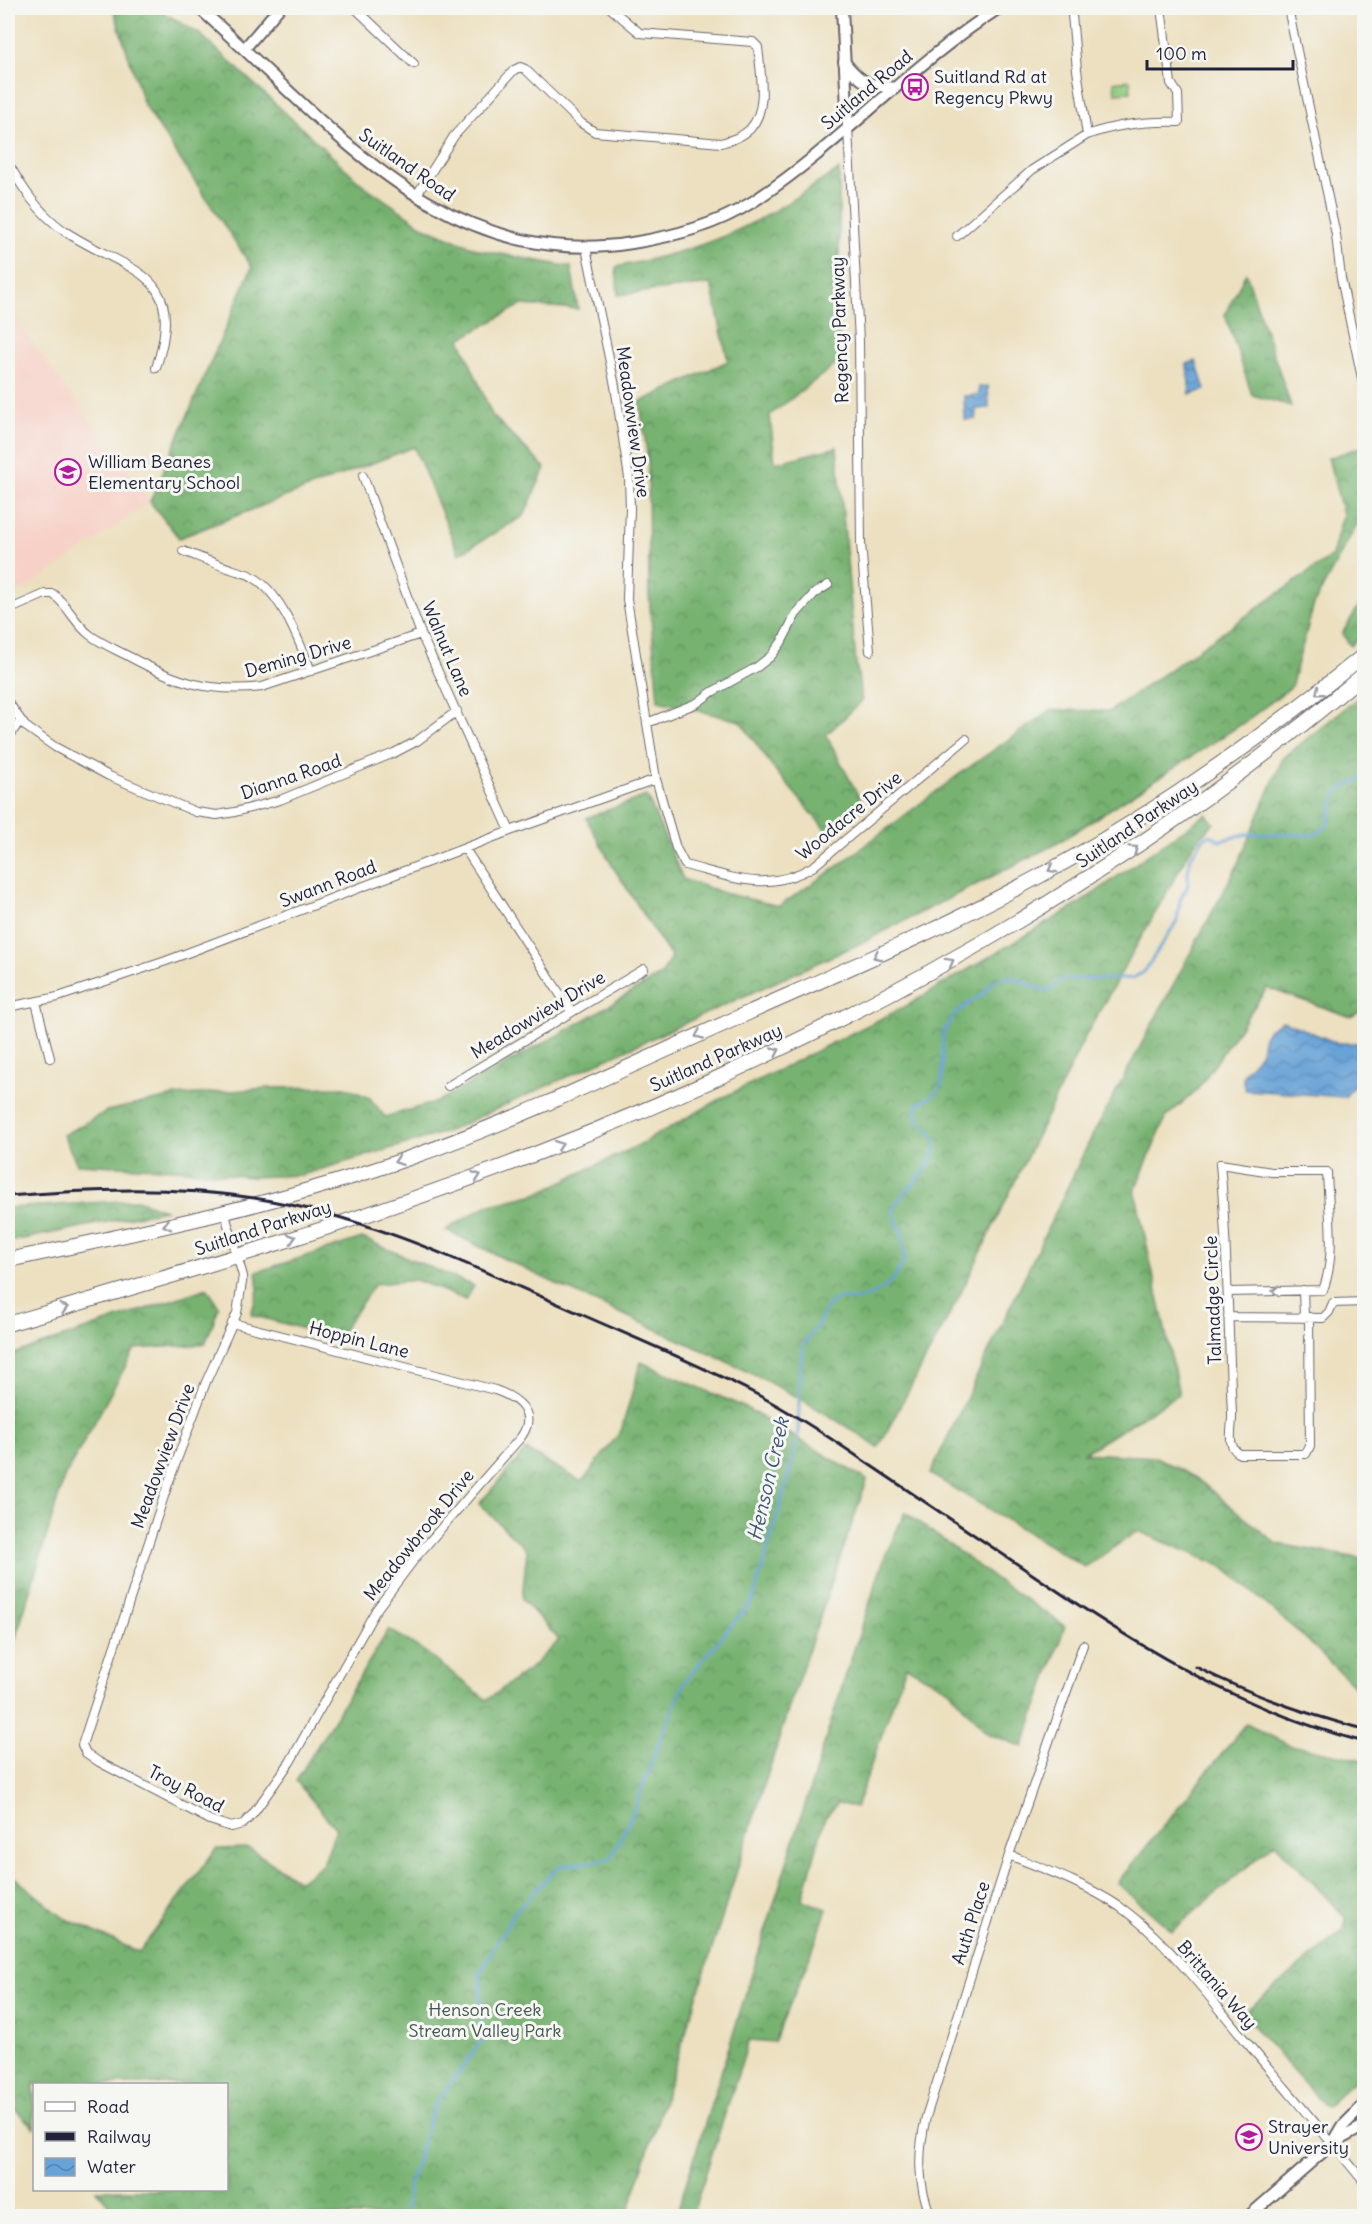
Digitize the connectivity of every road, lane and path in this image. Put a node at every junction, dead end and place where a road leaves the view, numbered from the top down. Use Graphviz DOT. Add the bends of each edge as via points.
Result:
graph roads {
  1 [pos="199,8"];
  2 [pos="279,8"];
  3 [pos="355,8"];
  4 [pos="610,8"];
  5 [pos="842,8"];
  6 [pos="999,8"];
  7 [pos="1077,8"];
  8 [pos="1161,8"];
  9 [pos="1288,8"];
  10 [pos="245,48"];
  11 [pos="844,63"];
  12 [pos="414,64"];
  13 [pos="895,88"];
  14 [pos="848,128"];
  15 [pos="1087,135"];
  16 [pos="8,163"];
  17 [pos="416,196"];
  18 [pos="957,236"];
  19 [pos="586,248"];
  20 [pos="156,368"];
  21 [pos="1365,388"];
  22 [pos="363,477"];
  23 [pos="183,551"];
  24 [pos="828,585"];
  25 [pos="8,610"];
  26 [pos="421,634"];
  27 [pos="870,651"];
  28 [pos="1365,655"];
  29 [pos="311,671"];
  30 [pos="1365,674"];
  31 [pos="8,702"];
  32 [pos="457,711"];
  33 [pos="20,721"];
  34 [pos="647,723"];
  35 [pos="8,738"];
  36 [pos="966,739"];
  37 [pos="656,780"];
  38 [pos="510,831"];
  39 [pos="465,849"];
  40 [pos="644,969"];
  41 [pos="36,1002"];
  42 [pos="8,1007"];
  43 [pos="571,1011"];
  44 [pos="50,1058"];
  45 [pos="448,1086"];
  46 [pos="224,1211"];
  47 [pos="237,1256"];
  48 [pos="8,1260"];
  49 [pos="1303,1290"];
  50 [pos="1323,1290"];
  51 [pos="1228,1293"];
  52 [pos="1365,1302"];
  53 [pos="1333,1303"];
  54 [pos="1228,1317"];
  55 [pos="1306,1317"];
  56 [pos="232,1323"];
  57 [pos="8,1324"];
  58 [pos="479,1386"];
  59 [pos="1083,1645"];
  60 [pos="92,1713"];
  61 [pos="290,1762"];
  62 [pos="1009,1855"];
  63 [pos="1365,2105"];
  64 [pos="1365,2126"];
  65 [pos="1333,2143"];
  66 [pos="1365,2182"];
  67 [pos="931,2217"];
  68 [pos="1249,2217"];
  1 -- 10 [label="main road, Suitland Road"];
  2 -- 10 [label="main road"];
  3 -- 12 [label="street"];
  4 -- 17 [label="street" via="640,33 753,42 758,47 762,96 756,122 738,137 721,143 595,132 520,67 454,136"];
  5 -- 11 [label="main road, Regency Parkway"];
  6 -- 13 [label="main road, Suitland Road"];
  7 -- 15 [label="street" via="1072,15"];
  8 -- 15 [label="street" via="1172,83 1178,94 1179,122 1138,122"];
  9 -- 21 [label="street"];
  10 -- 17 [label="main road, Suitland Road" via="350,147"];
  11 -- 13 [label="main road" via="858,79"];
  11 -- 14 [label="main road, Regency Parkway"];
  13 -- 14 [label="main road, Suitland Road"];
  14 -- 19 [label="main road, Suitland Road" via="802,167 751,202 706,226 659,239"];
  14 -- 27 [label="street, Regency Parkway" via="859,341 861,543"];
  15 -- 18 [label="street" via="1032,170"];
  16 -- 20 [label="street" via="30,200 63,230 150,280 162,300 166,317"];
  17 -- 19 [label="main road, Suitland Road" via="482,229 531,242"];
  19 -- 34 [label="street, Meadowview Drive" via="611,365 629,478 627,599"];
  22 -- 26 [label="street, Walnut Lane"];
  23 -- 29 [label="street" via="253,576 263,584 287,618"];
  24 -- 34 [label="street" via="796,614 781,643 757,667 697,703"];
  25 -- 29 [label="street, Deming Drive" via="53,594 90,635 149,668 191,685 238,690 262,687"];
  26 -- 29 [label="street, Deming Drive"];
  26 -- 32 [label="street, Walnut Lane"];
  28 -- 46 [label="highway, Suitland Parkway, one-way" via="1281,721 1171,798 1057,866 940,927 473,1134 344,1179"];
  47 -- 30 [label="highway, Suitland Parkway, one-way" via="453,1185 596,1131 735,1070 879,1000 1004,932 1131,851 1261,758"];
  31 -- 33 [label="street, Dianna Road"];
  32 -- 33 [label="street, Dianna Road" via="394,753 280,800 217,815 196,812 110,776 55,747"];
  32 -- 38 [label="street, Walnut Lane"];
  33 -- 35 [label="street"];
  34 -- 37 [label="street, Meadowview Drive"];
  36 -- 37 [label="street, Woodacre Drive" via="814,866 796,877 765,882 685,865 676,848"];
  37 -- 38 [label="street, Swann Road"];
  38 -- 39 [label="street, Swann Road"];
  39 -- 41 [label="street, Swann Road" via="166,961"];
  39 -- 43 [label="street"];
  40 -- 43 [label="street, Meadowview Drive"];
  41 -- 42 [label="street, Swann Road"];
  41 -- 44 [label="street"];
  43 -- 45 [label="street, Meadowview Drive"];
  46 -- 47 [label="street, Meadowview Drive"];
  46 -- 48 [label="highway, Suitland Parkway, one-way"];
  47 -- 56 [label="street, Meadowview Drive" via="243,1283"];
  57 -- 47 [label="highway, Suitland Parkway, one-way"];
  49 -- 50 [label="street"];
  49 -- 51 [label="street, one-way"];
  49 -- 55 [label="street"];
  50 -- 51 [label="street, Talmadge Circle" via="1329,1275 1330,1251 1327,1172 1272,1172 1220,1164"];
  50 -- 53 [label="street"];
  51 -- 54 [label="street, Talmadge Circle"];
  52 -- 53 [label="street"];
  53 -- 55 [label="street" via="1323,1318"];
  54 -- 55 [label="street"];
  54 -- 55 [label="street, Talmadge Circle" via="1230,1443 1240,1454 1306,1454 1310,1446"];
  56 -- 58 [label="street, Hoppin Lane"];
  56 -- 60 [label="street, Meadowview Drive" via="169,1481"];
  58 -- 61 [label="street, Meadowbrook Drive" via="514,1398 528,1416 527,1428 416,1557 376,1610"];
  59 -- 62 [label="street, Auth Place"];
  60 -- 61 [label="street, Troy Road" via="82,1740 90,1757 202,1816 231,1827 243,1824 254,1814"];
  62 -- 65 [label="street, Brittania Way" via="1083,1886 1136,1921 1202,1989"];
  62 -- 67 [label="street, Auth Place" via="920,2142 920,2176"];
  63 -- 65 [label="main road"];
  64 -- 65 [label="main road"];
  65 -- 66 [label="street, Brittania Way"];
  65 -- 68 [label="main road"];
}
